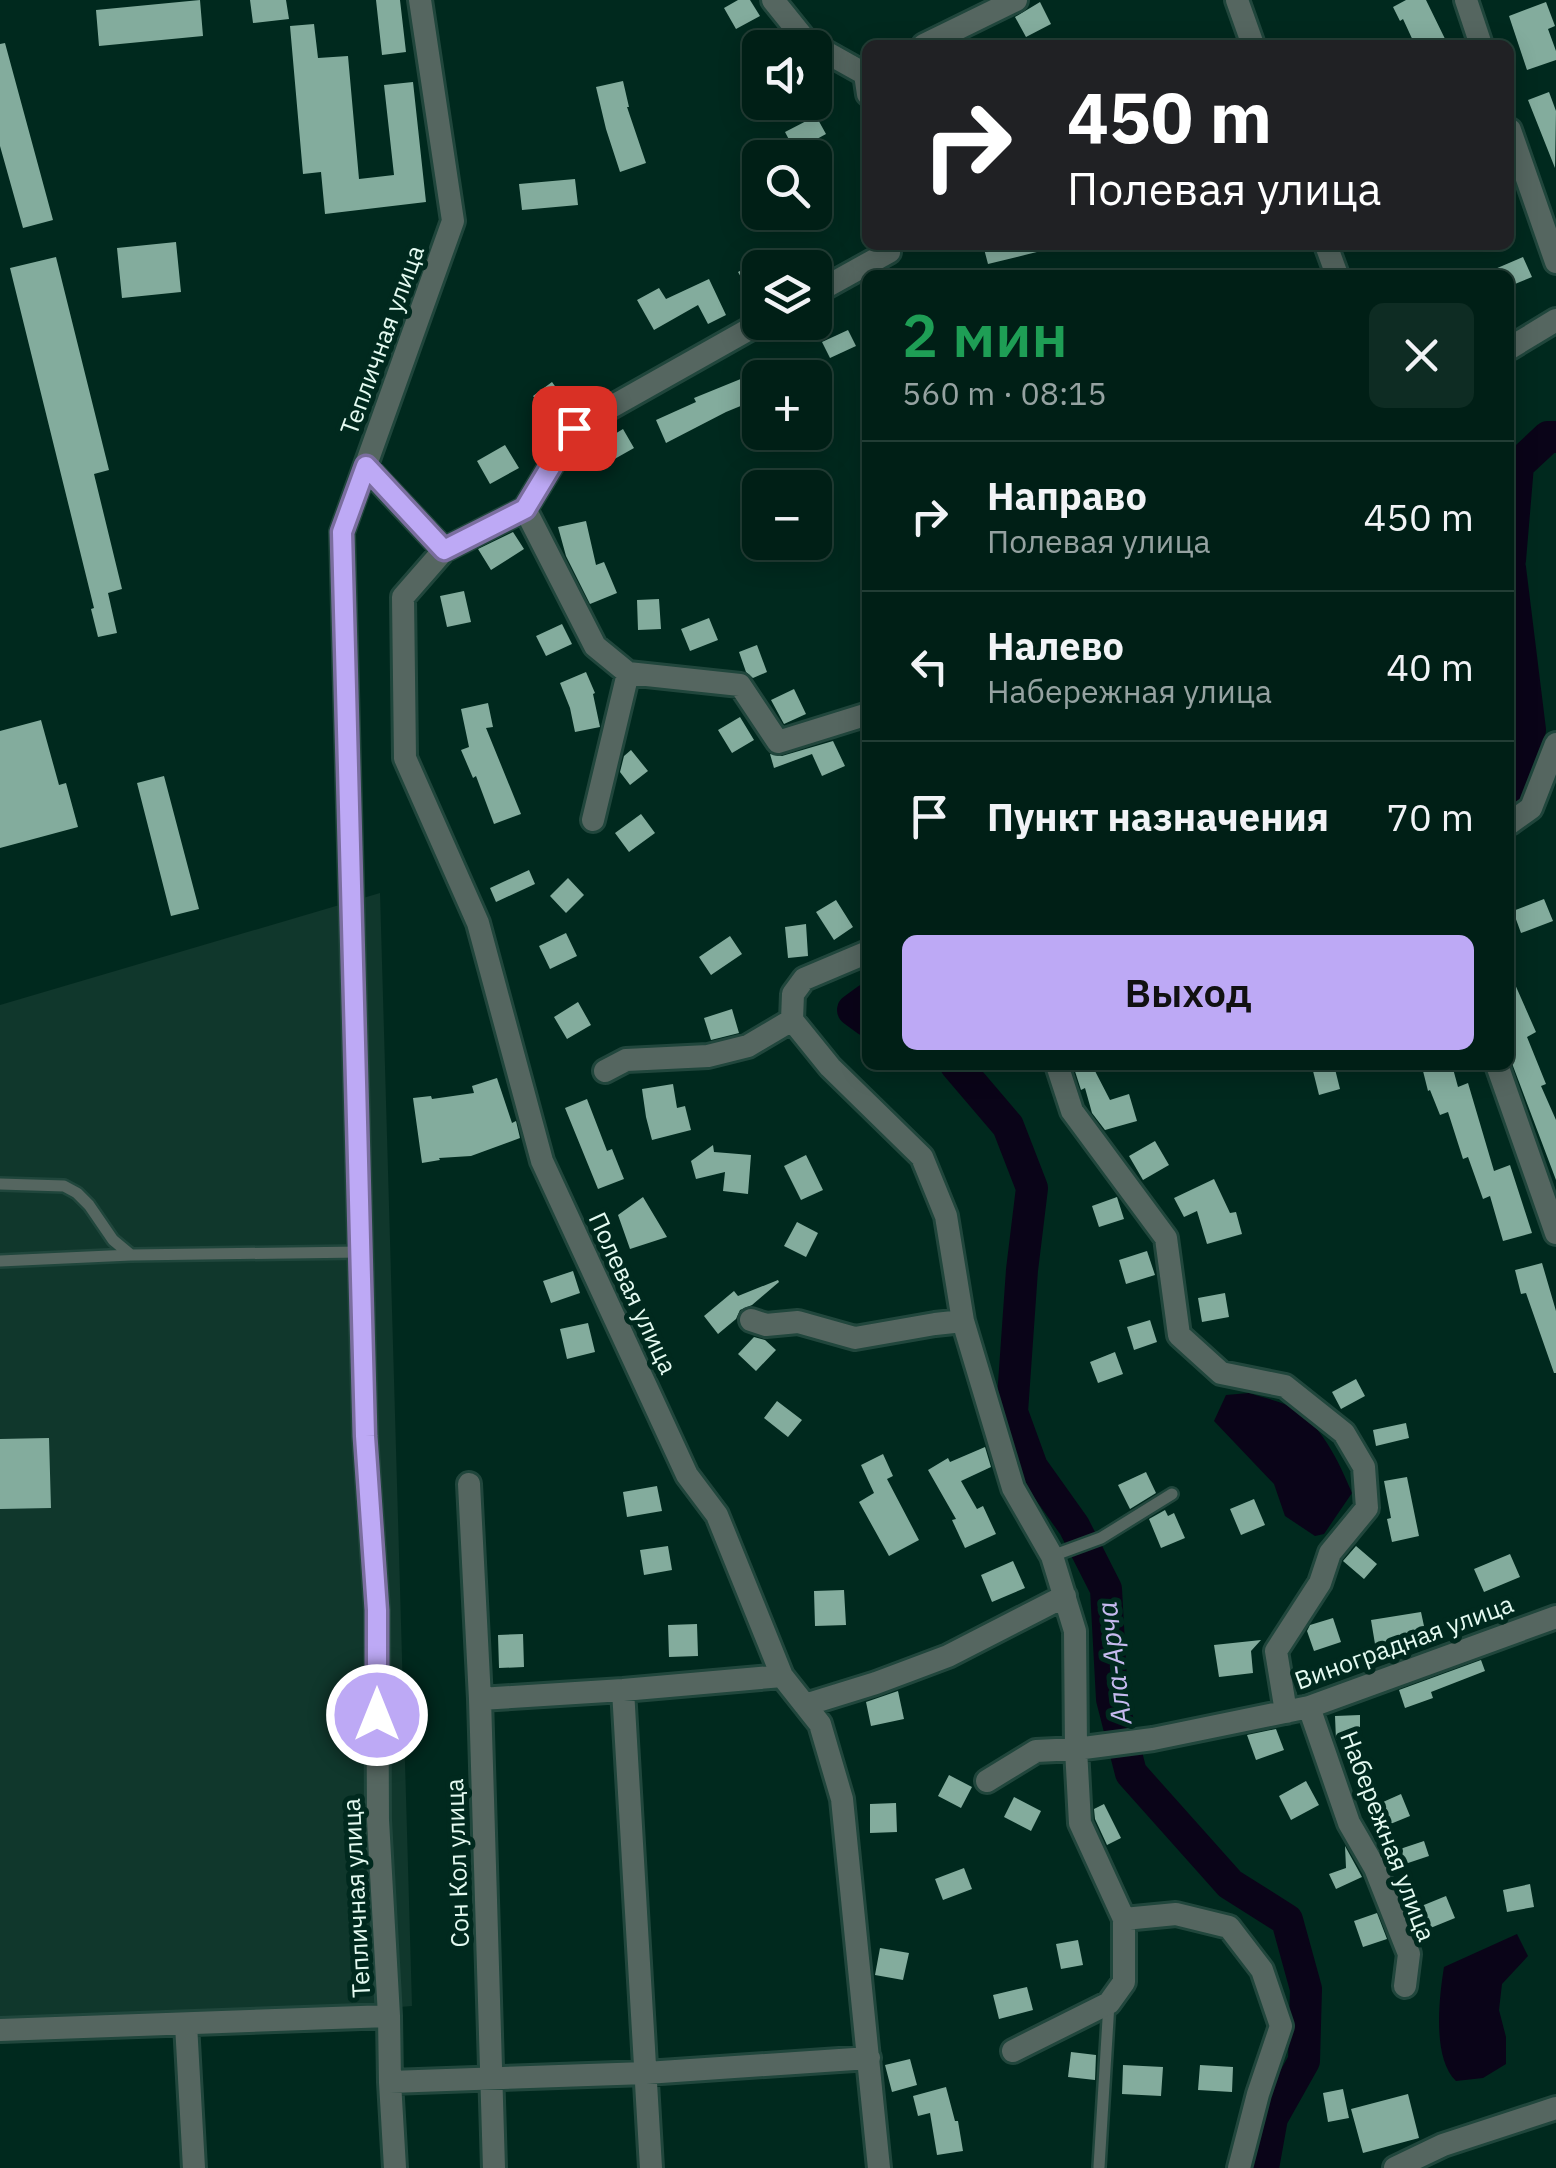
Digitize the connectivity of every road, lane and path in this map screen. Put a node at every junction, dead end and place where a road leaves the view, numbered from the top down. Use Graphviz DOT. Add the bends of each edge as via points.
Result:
graph roads {
  1 [pos="420,0"];
  2 [pos="773,0"];
  3 [pos="1016,0"];
  4 [pos="1237,0"];
  5 [pos="1466,0"];
  6 [pos="934,40"];
  7 [pos="1251,40"];
  8 [pos="1479,40"];
  9 [pos="862,77"];
  10 [pos="1514,141"];
  11 [pos="889,250"];
  12 [pos="1556,262"];
  13 [pos="832,283"];
  14 [pos="1556,320"];
  15 [pos="742,333"];
  16 [pos="1514,346"];
  17 [pos="366,466"];
  18 [pos="525,509"];
  19 [pos="444,550"];
  20 [pos="628,672"];
  21 [pos="862,716"];
  22 [pos="1556,744"];
  23 [pos="593,820"];
  24 [pos="1514,820"];
  25 [pos="862,955"];
  26 [pos="792,1020"];
  27 [pos="1059,1070"];
  28 [pos="1499,1070"];
  29 [pos="604,1071"];
  30 [pos="0,1184"];
  31 [pos="1556,1233"];
  32 [pos="361,1252"];
  33 [pos="132,1256"];
  34 [pos="0,1262"];
  35 [pos="751,1320"];
  36 [pos="963,1321"];
  37 [pos="469,1484"];
  38 [pos="1172,1494"];
  39 [pos="1052,1556"];
  40 [pos="1065,1596"];
  41 [pos="1556,1618"];
  42 [pos="782,1676"];
  43 [pos="623,1690"];
  44 [pos="480,1699"];
  45 [pos="805,1704"];
  46 [pos="1310,1708"];
  47 [pos="1286,1712"];
  48 [pos="1076,1750"];
  49 [pos="987,1782"];
  50 [pos="1124,1919"];
  51 [pos="1406,1986"];
  52 [pos="1109,2003"];
  53 [pos="389,2016"];
  54 [pos="186,2024"];
  55 [pos="0,2030"];
  56 [pos="1012,2051"];
  57 [pos="869,2058"];
  58 [pos="646,2073"];
  59 [pos="491,2079"];
  60 [pos="390,2082"];
  61 [pos="1556,2108"];
  62 [pos="1098,2167"];
  63 [pos="194,2168"];
  64 [pos="395,2168"];
  65 [pos="494,2168"];
  66 [pos="651,2168"];
  67 [pos="879,2168"];
  68 [pos="1239,2168"];
  69 [pos="1394,2168"];
  1 -- 17 [label="street, Тепличная улица" via="453,222"];
  2 -- 9 [label="street" via="806,41"];
  3 -- 6 [label="street"];
  4 -- 7 [label="street"];
  5 -- 8 [label="street"];
  10 -- 12 [label="street"];
  11 -- 13 [label="street"];
  14 -- 16 [label="street"];
  15 -- 18 [label="street" via="574,428"];
  17 -- 19 [label="street"];
  17 -- 32 [label="street, Тепличная улица" via="342,532"];
  18 -- 19 [label="street"];
  18 -- 20 [label="street" via="595,646"];
  19 -- 42 [label="street, Полевая улица" via="403,598 406,758 478,922 542,1161 687,1475 717,1515"];
  20 -- 21 [label="street" via="740,684 778,742"];
  20 -- 23 [label="street"];
  22 -- 24 [label="street" via="1531,808"];
  25 -- 26 [label="street" via="804,980 793,994"];
  26 -- 29 [label="street" via="748,1046 708,1056 626,1060"];
  26 -- 36 [label="street" via="830,1067 922,1156 946,1216"];
  27 -- 47 [label="street" via="1072,1112 1166,1238 1179,1336 1221,1373 1285,1386 1344,1432 1364,1467 1367,1508 1330,1553 1320,1583 1276,1651"];
  28 -- 31 [label="street"];
  30 -- 33 [label="lane" via="64,1186 77,1193"];
  32 -- 33 [label="lane"];
  32 -- 53 [label="street, Тепличная улица"];
  33 -- 34 [label="lane"];
  35 -- 36 [label="street" via="798,1322 854,1338"];
  36 -- 39 [label="street" via="1013,1488"];
  37 -- 44 [label="street, Сон Кол улица"];
  38 -- 39 [label="lane" via="1101,1538"];
  39 -- 40 [label="street"];
  40 -- 45 [label="street" via="948,1656"];
  40 -- 48 [label="street" via="1076,1631"];
  41 -- 46 [label="street, Виноградная улица"];
  42 -- 43 [label="street"];
  42 -- 45 [label="street, Полевая улица"];
  43 -- 44 [label="street"];
  43 -- 58 [label="street"];
  44 -- 59 [label="street, Сон Кол улица"];
  45 -- 57 [label="street, Полевая улица" via="820,1724 842,1799"];
  46 -- 47 [label="street, Виноградная улица"];
  46 -- 51 [label="street, Набережная улица" via="1349,1822 1408,1954"];
  47 -- 48 [label="street, Виноградная улица"];
  48 -- 49 [label="street, Виноградная улица" via="1036,1751"];
  48 -- 50 [label="street" via="1080,1823"];
  50 -- 52 [label="street" via="1124,1982"];
  50 -- 68 [label="street" via="1176,1914 1229,1927 1262,1970 1281,2026"];
  52 -- 56 [label="street"];
  52 -- 62 [label="lane"];
  53 -- 54 [label="street"];
  53 -- 60 [label="street, Тепличная улица"];
  54 -- 55 [label="street"];
  54 -- 63 [label="street"];
  57 -- 58 [label="street"];
  57 -- 67 [label="street, Полевая улица"];
  58 -- 59 [label="street"];
  58 -- 66 [label="street"];
  59 -- 60 [label="street"];
  59 -- 65 [label="street, Сон Кол улица"];
  60 -- 64 [label="street, Тепличная улица"];
  61 -- 69 [label="street"];
}
